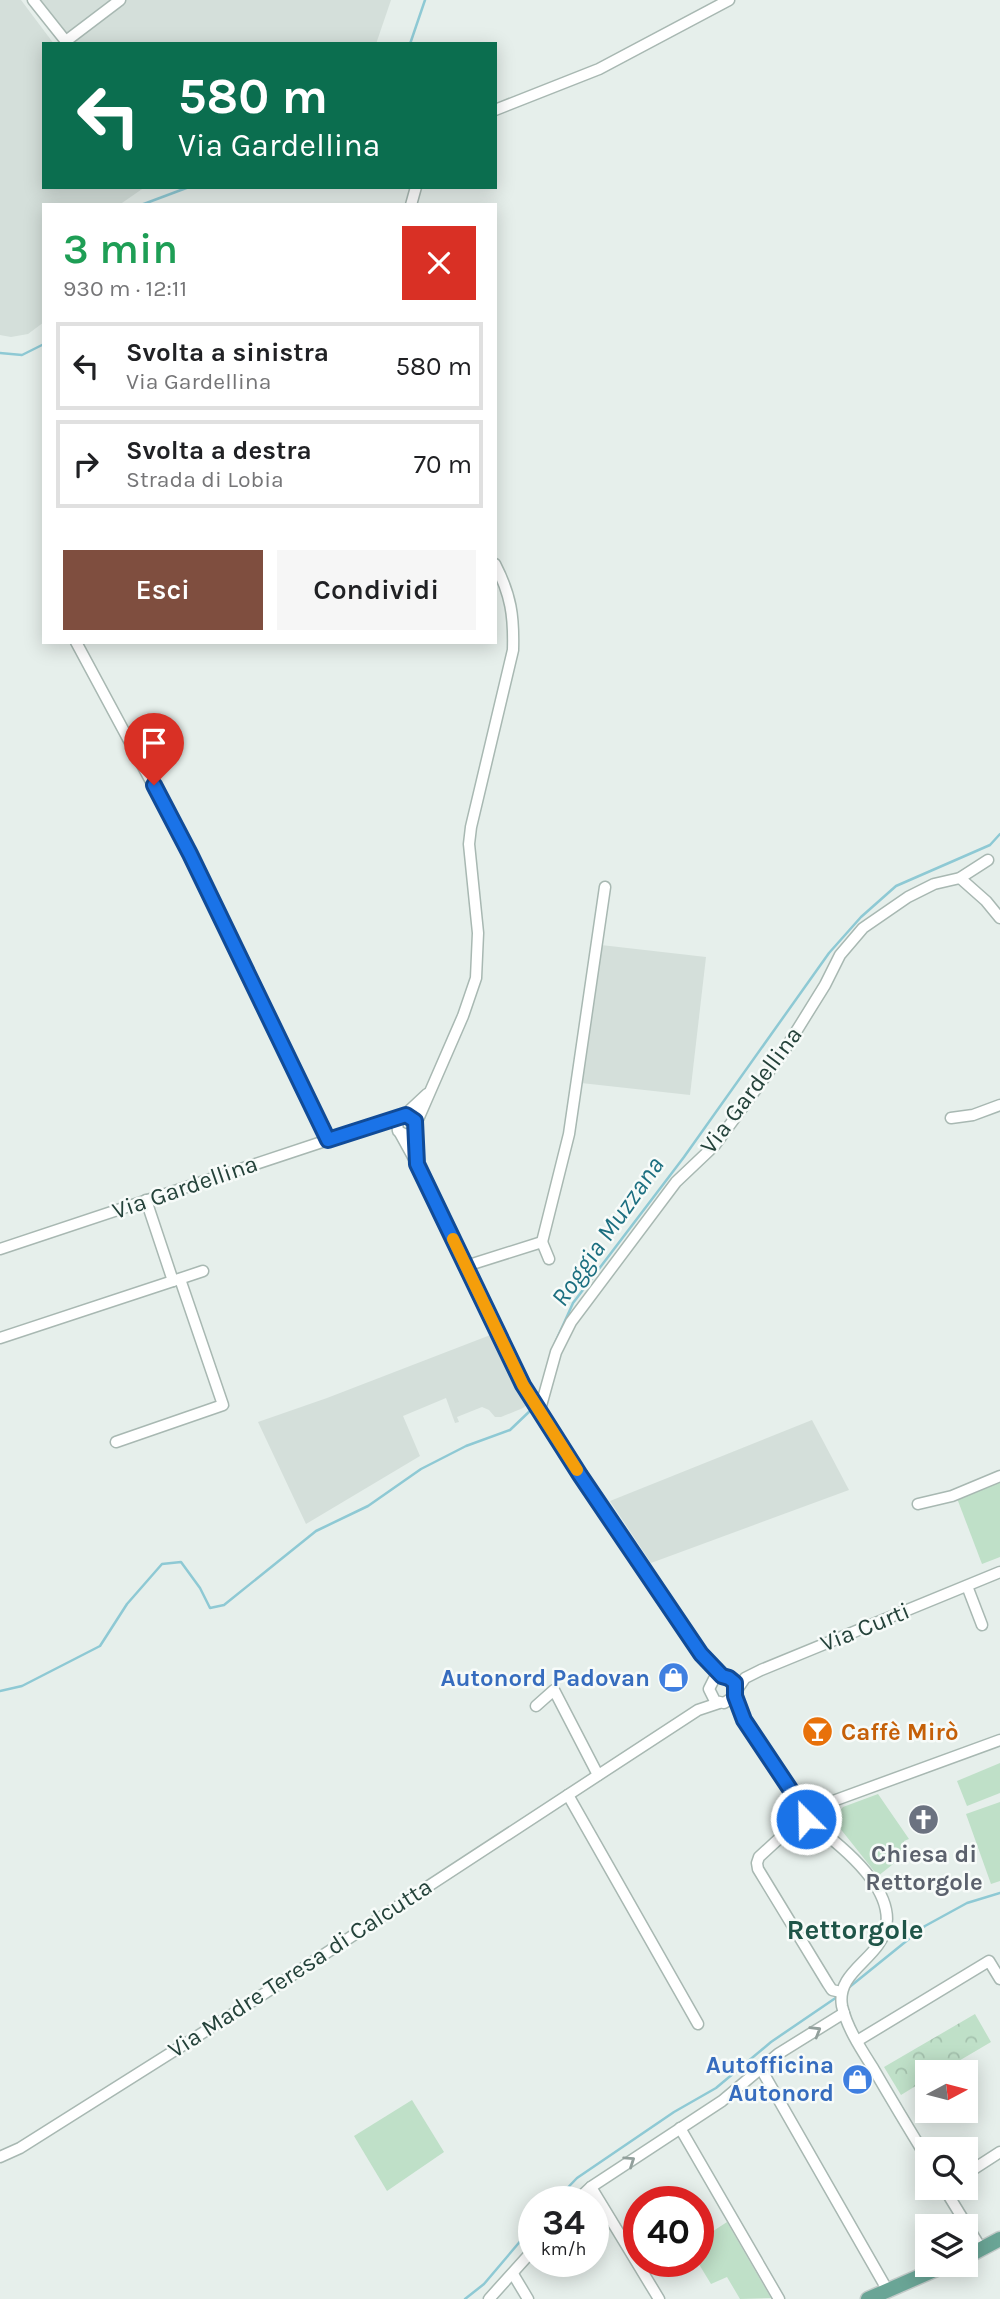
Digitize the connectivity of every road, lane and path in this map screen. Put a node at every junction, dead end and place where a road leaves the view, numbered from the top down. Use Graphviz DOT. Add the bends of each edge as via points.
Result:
graph roads {
  1 [pos="33,0"];
  2 [pos="120,0"];
  3 [pos="729,0"];
  4 [pos="67,42"];
  5 [pos="497,109"];
  6 [pos="497,569"];
  7 [pos="77,644"];
  8 [pos="988,860"];
  9 [pos="960,878"];
  10 [pos="605,887"];
  11 [pos="1000,918"];
  12 [pos="433,1086"];
  13 [pos="1000,1105"];
  14 [pos="403,1117"];
  15 [pos="951,1118"];
  16 [pos="370,1126"];
  17 [pos="416,1126"];
  18 [pos="399,1132"];
  19 [pos="328,1140"];
  20 [pos="417,1164"];
  21 [pos="146,1200"];
  22 [pos="542,1242"];
  23 [pos="0,1249"];
  24 [pos="549,1259"];
  25 [pos="466,1266"];
  26 [pos="203,1271"];
  27 [pos="177,1280"];
  28 [pos="0,1338"];
  29 [pos="537,1409"];
  30 [pos="116,1442"];
  31 [pos="1000,1476"];
  32 [pos="918,1504"];
  33 [pos="1000,1572"];
  34 [pos="967,1586"];
  35 [pos="982,1625"];
  36 [pos="701,1654"];
  37 [pos="722,1676"];
  38 [pos="710,1688"];
  39 [pos="736,1693"];
  40 [pos="720,1703"];
  41 [pos="536,1706"];
  42 [pos="698,1710"];
  43 [pos="744,1720"];
  44 [pos="1000,1740"];
  45 [pos="598,1775"];
  46 [pos="854,1793"];
  47 [pos="568,1795"];
  48 [pos="809,1812"];
  49 [pos="821,1820"];
  50 [pos="1000,1979"];
  51 [pos="841,1992"];
  52 [pos="843,2010"];
  53 [pos="698,2024"];
  54 [pos="857,2041"];
  55 [pos="761,2069"];
  56 [pos="680,2128"];
  57 [pos="915,2138"];
  58 [pos="1000,2152"];
  59 [pos="0,2157"];
  60 [pos="978,2166"];
  61 [pos="593,2186"];
  62 [pos="951,2200"];
  63 [pos="609,2217"];
  64 [pos="1000,2239"];
  65 [pos="982,2250"];
  66 [pos="978,2252"];
  67 [pos="518,2268"];
  68 [pos="513,2274"];
  69 [pos="919,2277"];
  70 [pos="888,2291"];
  71 [pos="489,2299"];
  72 [pos="528,2299"];
  73 [pos="659,2299"];
  74 [pos="779,2299"];
  75 [pos="868,2299"];
  1 -- 4 [label="street"];
  2 -- 4 [label="street"];
  3 -- 5 [label="street" via="599,69"];
  6 -- 12 [label="street" via="514,620 513,650 472,817 476,978"];
  7 -- 19 [label="street" via="190,854"];
  8 -- 9 [label="street, Via Gardellina"];
  9 -- 11 [label="street"];
  9 -- 29 [label="street, Via Gardellina" via="908,897 863,928 840,955 784,1051 715,1145 676,1182 570,1322"];
  10 -- 22 [label="street" via="569,1134"];
  12 -- 14 [label="street"];
  12 -- 17 [label="street"];
  13 -- 15 [label="street"];
  14 -- 16 [label="street, Via Gardellina"];
  14 -- 17 [label="street" via="413,1118"];
  14 -- 18 [label="street" via="396,1126"];
  16 -- 18 [label="street, Via Gardellina"];
  16 -- 19 [label="street, Via Gardellina"];
  17 -- 18 [label="street" via="408,1135"];
  17 -- 20 [label="street"];
  18 -- 20 [label="street"];
  19 -- 21 [label="street, Via Gardellina"];
  20 -- 25 [label="street"];
  21 -- 23 [label="street, Via Gardellina"];
  21 -- 27 [label="street"];
  22 -- 24 [label="street"];
  22 -- 25 [label="street"];
  25 -- 29 [label="street"];
  26 -- 27 [label="street"];
  27 -- 28 [label="street"];
  27 -- 30 [label="street" via="223,1405"];
  29 -- 36 [label="street"];
  31 -- 32 [label="street"];
  33 -- 34 [label="street, Via Curti"];
  34 -- 35 [label="street"];
  34 -- 39 [label="street, Via Curti" via="761,1670 745,1678"];
  36 -- 37 [label="street"];
  36 -- 38 [label="street"];
  37 -- 38 [label="street" via="714,1679"];
  37 -- 39 [label="street" via="733,1680"];
  38 -- 40 [label="street" via="712,1698"];
  38 -- 42 [label="street, Via Madre Teresa di Calcutta"];
  39 -- 40 [label="street" via="728,1703"];
  39 -- 43 [label="street"];
  40 -- 42 [label="street, Via Madre Teresa di Calcutta"];
  40 -- 43 [label="street"];
  41 -- 45 [label="street" via="554,1690"];
  42 -- 45 [label="street, Via Madre Teresa di Calcutta"];
  43 -- 48 [label="street"];
  44 -- 46 [label="street"];
  45 -- 47 [label="street, Via Madre Teresa di Calcutta"];
  46 -- 48 [label="street"];
  46 -- 49 [label="street"];
  47 -- 53 [label="street"];
  47 -- 59 [label="street, Via Madre Teresa di Calcutta" via="242,2008"];
  48 -- 49 [label="street" via="821,1811"];
  48 -- 49 [label="street" via="810,1825"];
  48 -- 51 [label="street" via="759,1857 758,1870 832,1990"];
  49 -- 51 [label="street" via="873,1882 888,1915 878,1946"];
  50 -- 54 [label="street" via="989,1961"];
  51 -- 52 [label="street"];
  52 -- 54 [label="street"];
  55 -- 52 [label="street, one-way"];
  54 -- 57 [label="street"];
  55 -- 56 [label="street"];
  55 -- 70 [label="street"];
  61 -- 56 [label="street, one-way"];
  56 -- 74 [label="street"];
  58 -- 60 [label="street"];
  62 -- 65 [label="street"];
  63 -- 73 [label="street"];
  64 -- 65 [label="main road"];
  65 -- 66 [label="main road"];
  67 -- 68 [label="street"];
  68 -- 71 [label="street"];
  68 -- 72 [label="street"];
  69 -- 70 [label="main road"];
  70 -- 75 [label="main road"];
}
